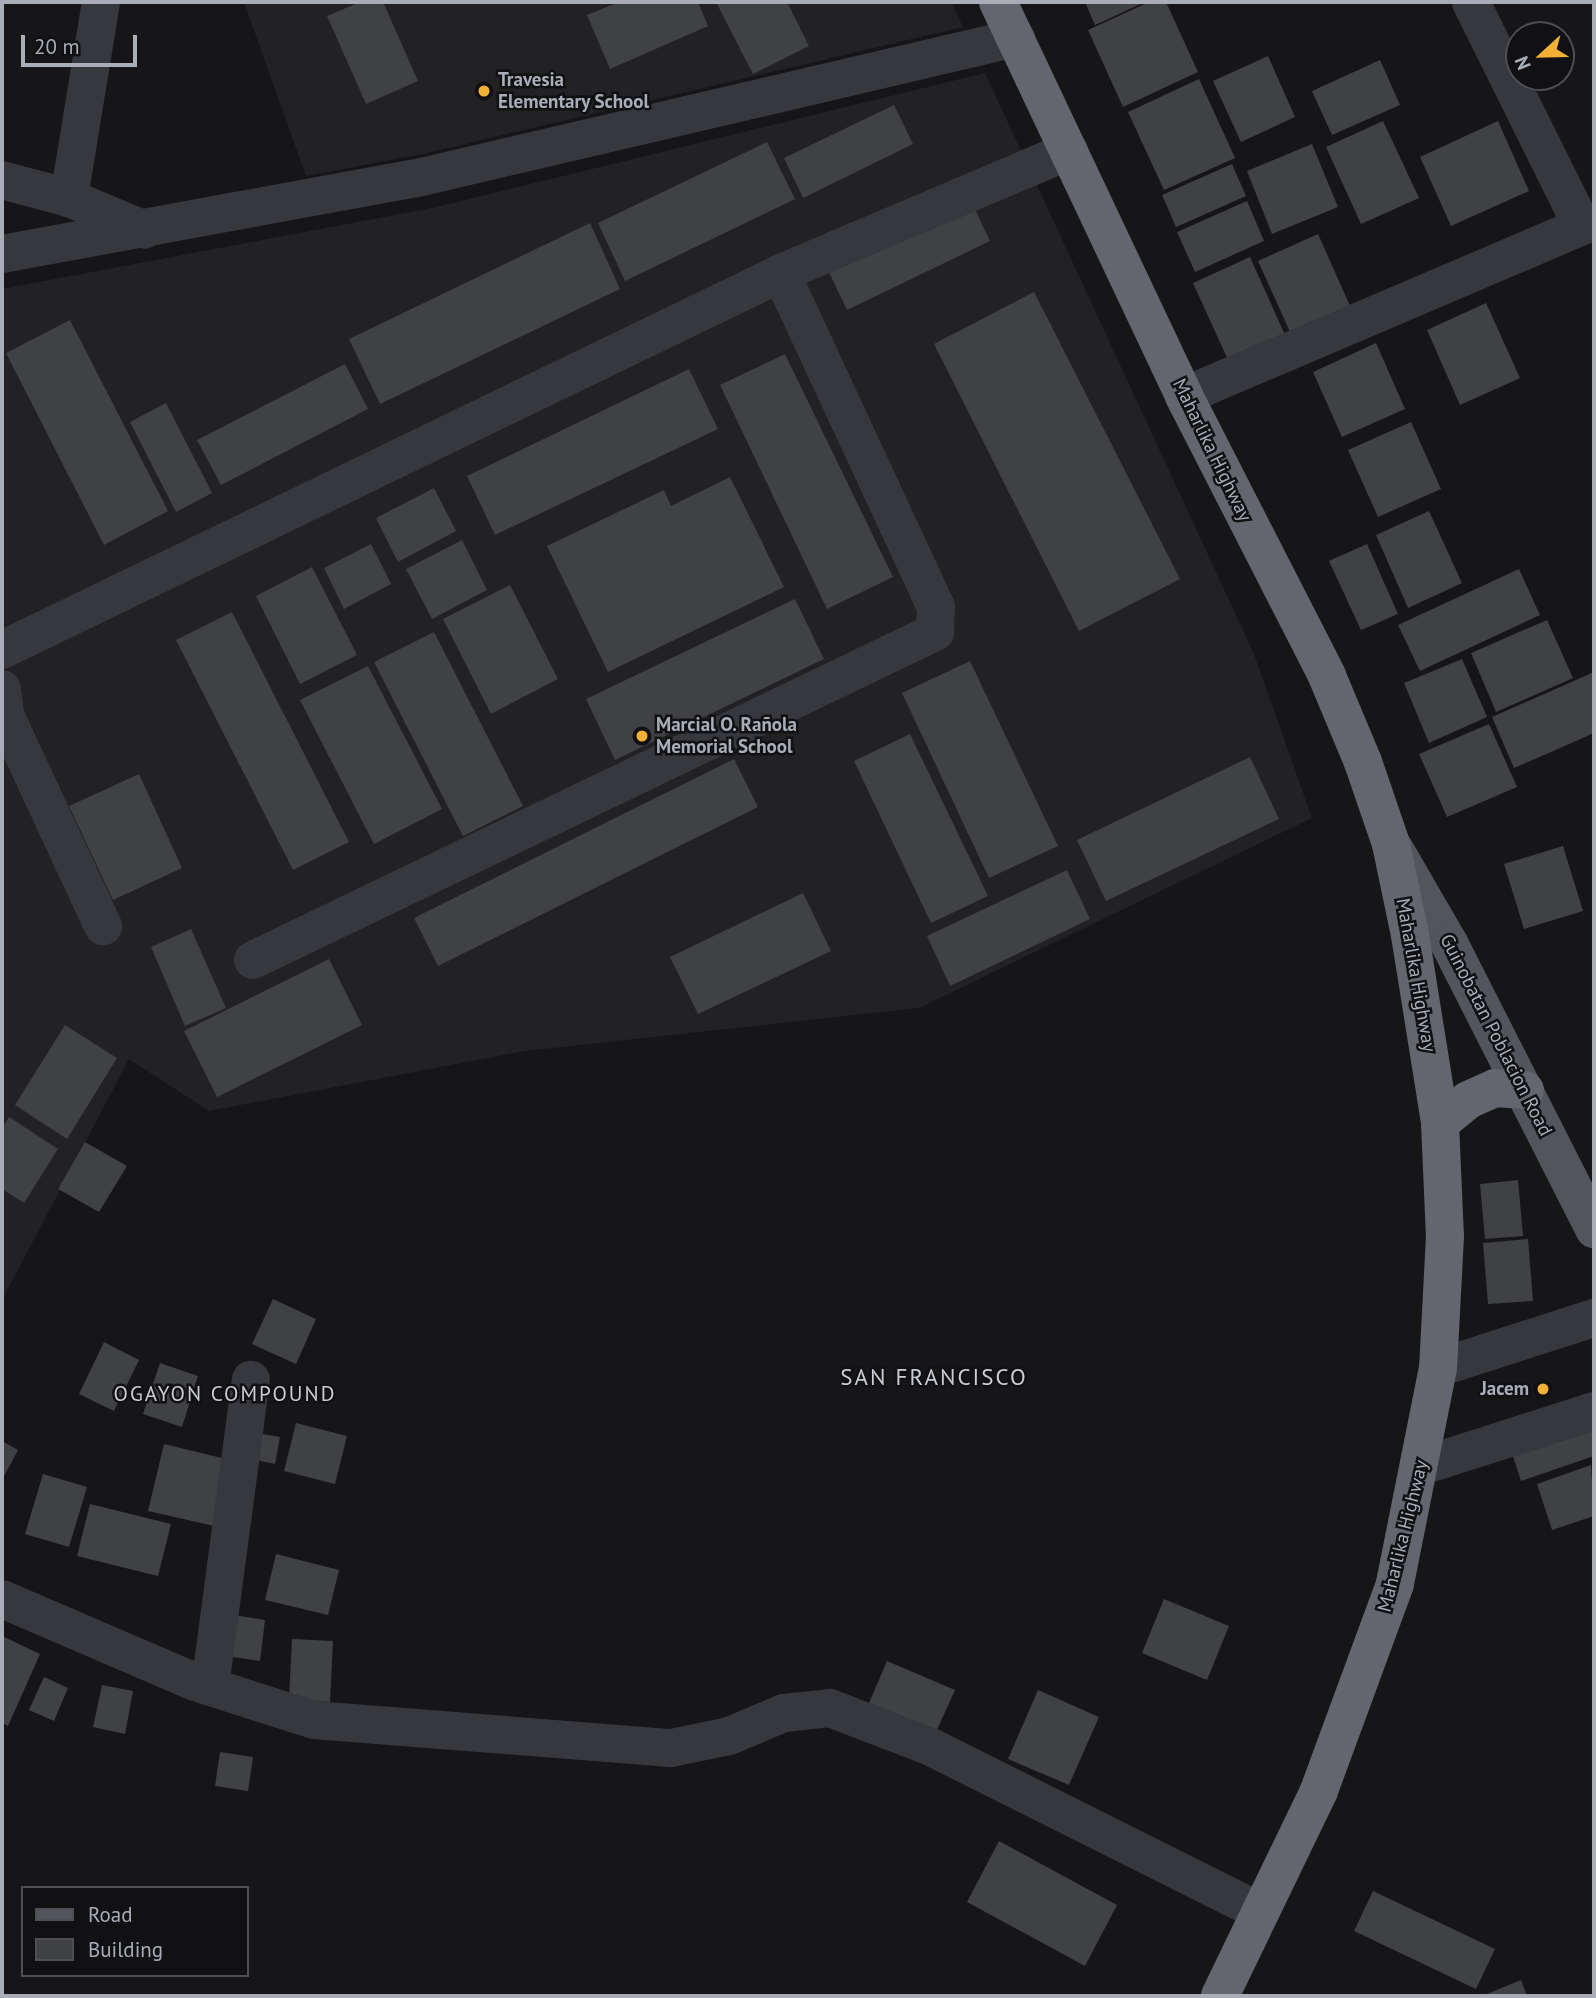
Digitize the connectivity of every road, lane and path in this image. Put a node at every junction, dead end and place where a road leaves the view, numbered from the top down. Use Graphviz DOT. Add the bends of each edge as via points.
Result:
graph roads {
  1 [pos="101,2"];
  2 [pos="998,2"];
  3 [pos="1471,2"];
  4 [pos="1016,38"];
  5 [pos="1069,150"];
  6 [pos="2,180"];
  7 [pos="69,198"];
  8 [pos="145,230"];
  9 [pos="2,254"];
  10 [pos="781,272"];
  11 [pos="1184,397"];
  12 [pos="2,649"];
  13 [pos="2,689"];
  14 [pos="1391,844"];
  15 [pos="103,926"];
  16 [pos="253,960"];
  17 [pos="1525,1090"];
  18 [pos="1440,1123"];
  19 [pos="1594,1229"];
  20 [pos="1594,1318"];
  21 [pos="1438,1368"];
  22 [pos="251,1380"];
  23 [pos="1594,1411"];
  24 [pos="1422,1466"];
  25 [pos="2,1599"];
  26 [pos="210,1686"];
  27 [pos="1260,1912"];
  28 [pos="1220,1996"];
  1 -- 7 [label="street"];
  2 -- 4 [label="highway, Maharlika Highway"];
  3 -- 11 [label="street" via="1582,226"];
  4 -- 5 [label="highway, Maharlika Highway"];
  4 -- 8 [label="street" via="426,176"];
  5 -- 10 [label="street"];
  5 -- 11 [label="highway, Maharlika Highway"];
  6 -- 7 [label="street"];
  7 -- 8 [label="street"];
  8 -- 9 [label="street"];
  10 -- 12 [label="street"];
  10 -- 16 [label="street" via="936,607 935,632"];
  11 -- 14 [label="highway, Maharlika Highway" via="1328,676"];
  13 -- 15 [label="street" via="5,715"];
  14 -- 17 [label="main road, Guinobatan Poblacion Road" via="1449,943"];
  14 -- 18 [label="highway, Maharlika Highway" via="1426,1019"];
  17 -- 18 [label="highway" via="1495,1088 1468,1100"];
  17 -- 19 [label="main road, Guinobatan Poblacion Road"];
  18 -- 21 [label="highway, Maharlika Highway" via="1445,1236"];
  20 -- 21 [label="street"];
  21 -- 24 [label="highway, Maharlika Highway"];
  22 -- 26 [label="street"];
  23 -- 24 [label="street"];
  24 -- 27 [label="highway, Maharlika Highway" via="1395,1584 1360,1686 1319,1791"];
  25 -- 26 [label="street"];
  26 -- 27 [label="street" via="314,1720 671,1748 729,1735 784,1713 830,1708 931,1747"];
  27 -- 28 [label="highway, Maharlika Highway"];
}
